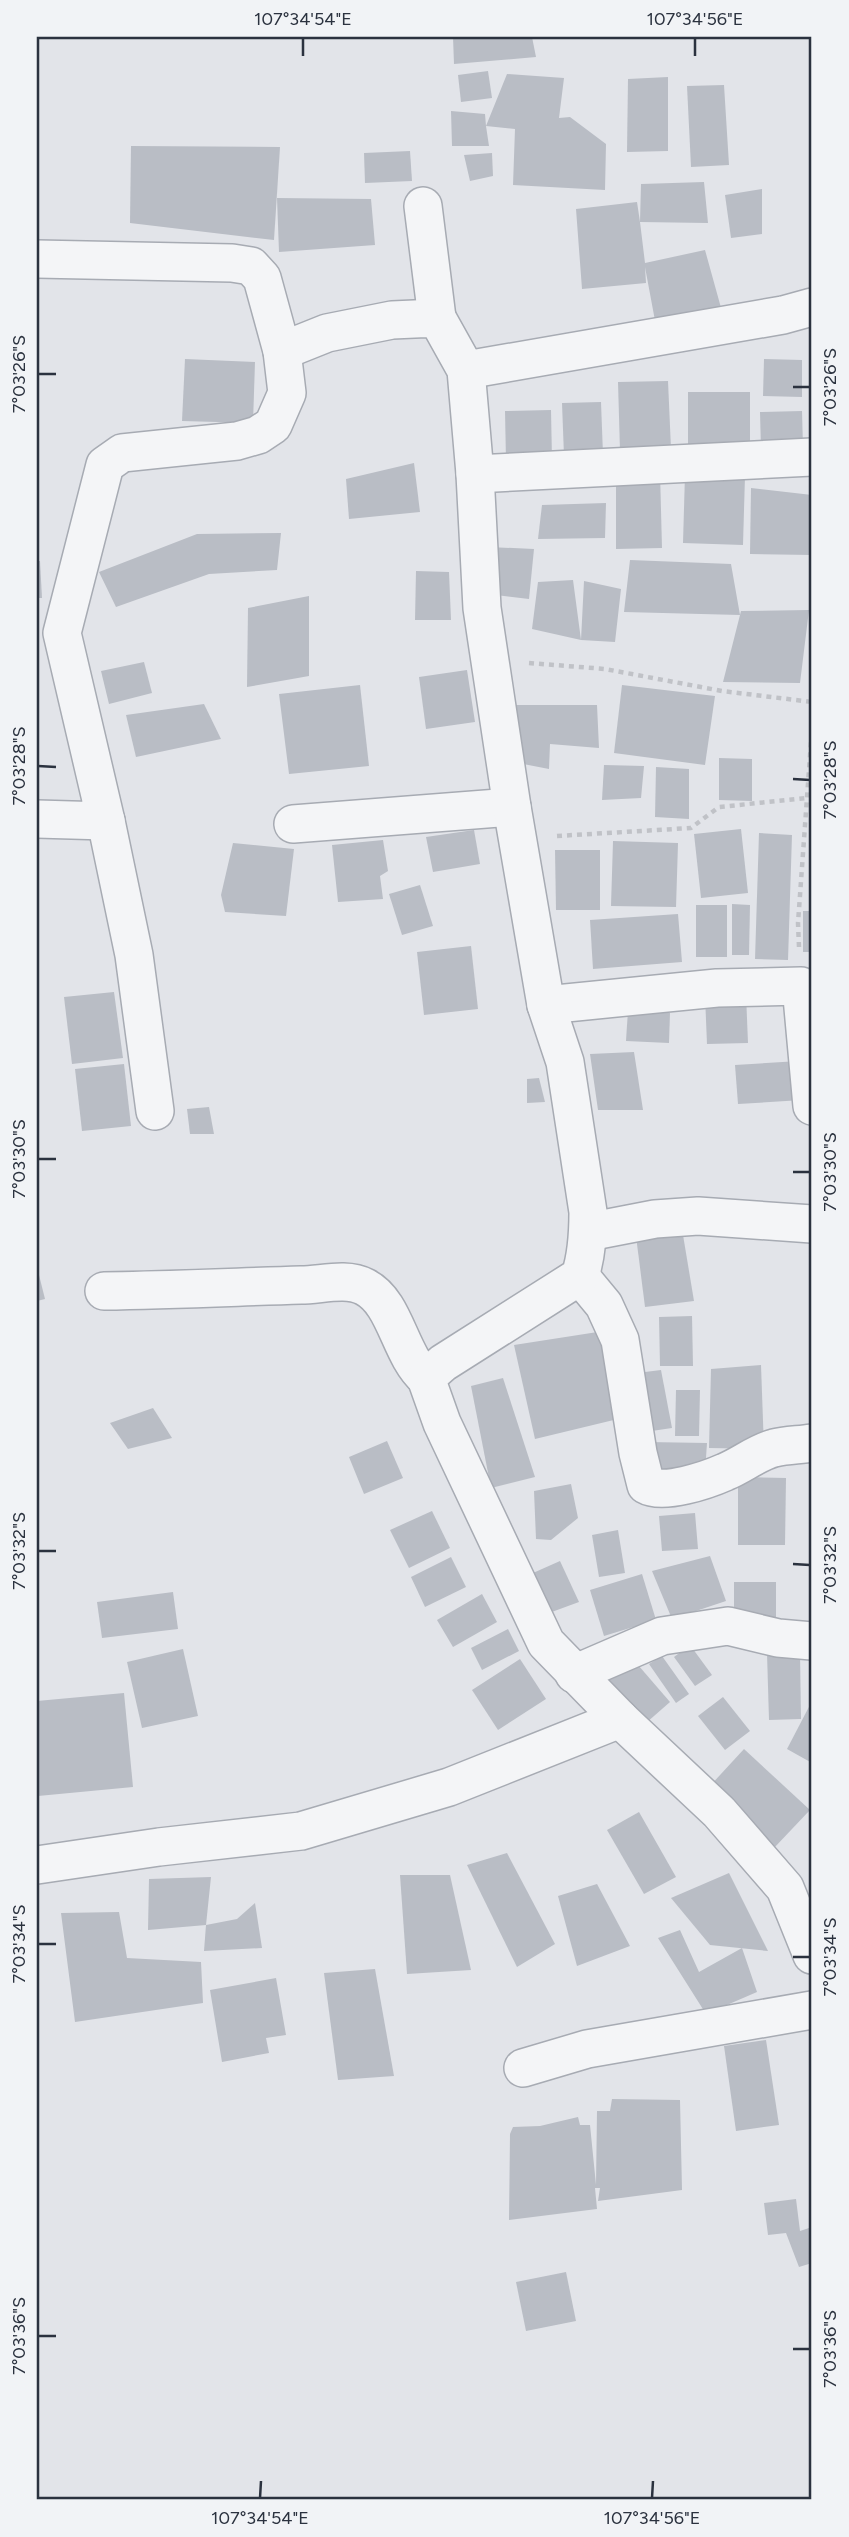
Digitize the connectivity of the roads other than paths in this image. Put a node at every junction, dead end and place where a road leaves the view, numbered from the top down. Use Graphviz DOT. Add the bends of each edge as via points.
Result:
graph roads {
  1 [pos="423,206"];
  2 [pos="37,259"];
  3 [pos="812,307"];
  4 [pos="437,318"];
  5 [pos="282,351"];
  6 [pos="466,370"];
  7 [pos="812,457"];
  8 [pos="475,474"];
  9 [pos="49,632"];
  10 [pos="37,819"];
  11 [pos="106,821"];
  12 [pos="515,823"];
  13 [pos="293,824"];
  14 [pos="546,1005"];
  15 [pos="812,1106"];
  16 [pos="155,1111"];
  17 [pos="812,1224"];
  18 [pos="588,1232"];
  19 [pos="580,1276"];
  20 [pos="104,1291"];
  21 [pos="426,1378"];
  22 [pos="812,1443"];
  23 [pos="812,1641"];
  24 [pos="574,1674"];
  25 [pos="620,1719"];
  26 [pos="37,1865"];
  27 [pos="799,1887"];
  28 [pos="812,1955"];
  29 [pos="812,2010"];
  30 [pos="523,2068"];
  1 -- 4 [label="street"];
  2 -- 5 [label="street" via="251,266 262,278"];
  3 -- 6 [label="street"];
  4 -- 5 [label="street" via="392,320 327,333"];
  4 -- 6 [label="street"];
  5 -- 9 [label="street" via="287,394 273,425 258,435 122,453 105,465"];
  6 -- 8 [label="street"];
  7 -- 8 [label="street"];
  8 -- 12 [label="street" via="482,608"];
  9 -- 11 [label="street"];
  10 -- 11 [label="street"];
  11 -- 16 [label="street" via="134,955"];
  12 -- 13 [label="street"];
  12 -- 14 [label="street"];
  14 -- 15 [label="street" via="717,988 801,986"];
  14 -- 18 [label="street" via="565,1062"];
  17 -- 18 [label="street" via="698,1216"];
  18 -- 19 [label="street"];
  19 -- 21 [label="street"];
  19 -- 22 [label="street" via="604,1305 620,1340 646,1485 654,1489 696,1482 776,1447"];
  20 -- 21 [label="street" via="338,1282 364,1286 384,1304 417,1370"];
  21 -- 24 [label="street" via="442,1423 546,1643"];
  23 -- 24 [label="street" via="728,1626 662,1636"];
  24 -- 25 [label="street"];
  25 -- 26 [label="street" via="449,1787 301,1831"];
  25 -- 27 [label="street"];
  27 -- 28 [label="street"];
  29 -- 30 [label="street" via="587,2049"];
}
